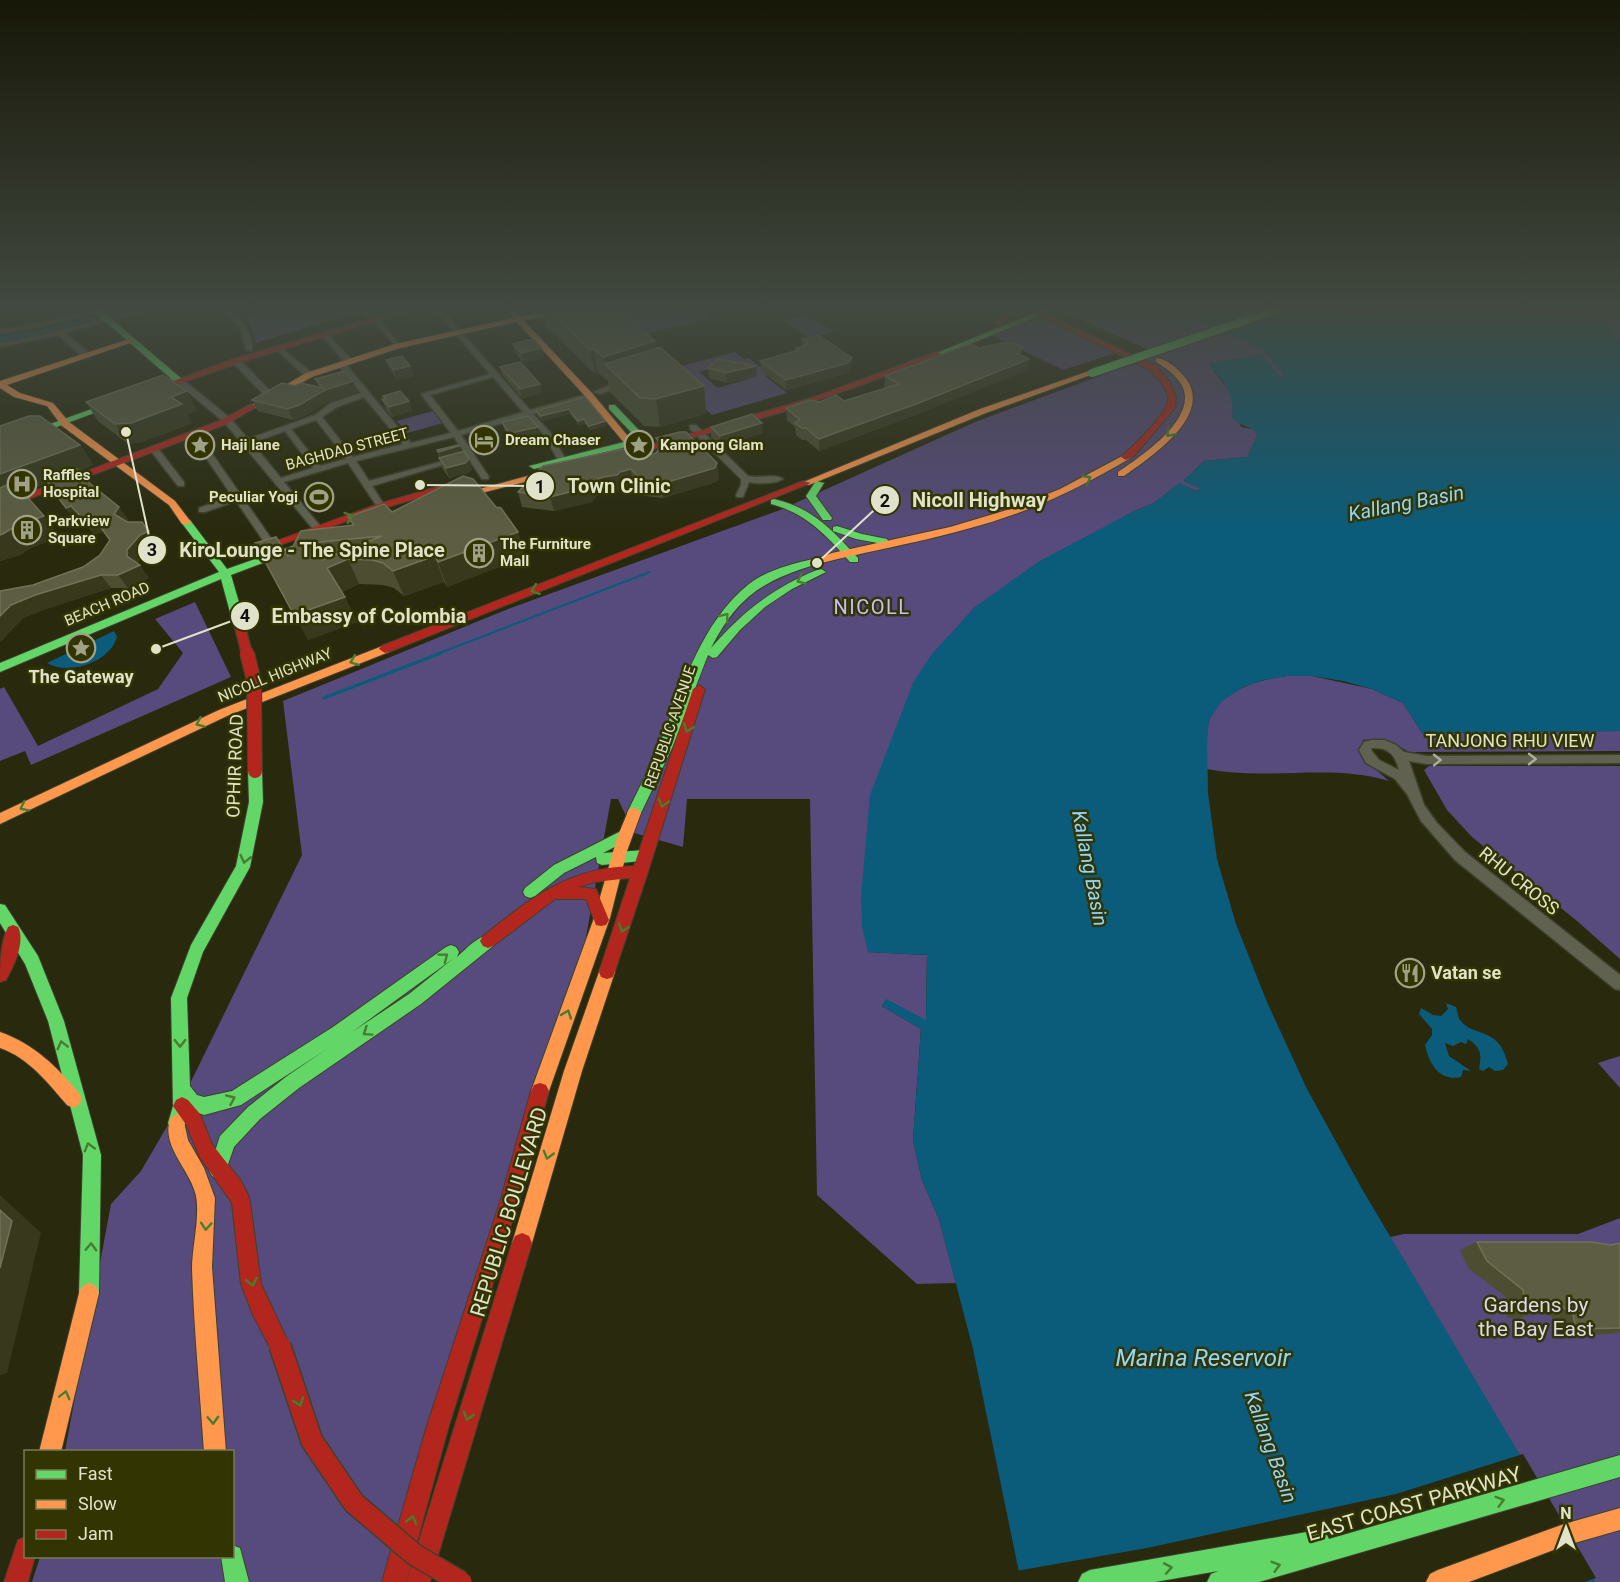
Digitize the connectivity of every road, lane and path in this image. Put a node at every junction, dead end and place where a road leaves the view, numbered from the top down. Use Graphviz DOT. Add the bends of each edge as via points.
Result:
graph roads {
  1 [pos="0,384"];
  2 [pos="160,384"];
  3 [pos="183,384"];
  4 [pos="258,384"];
  5 [pos="293,384"];
  6 [pos="359,384"];
  7 [pos="461,384"];
  8 [pos="502,384"];
  9 [pos="585,384"];
  10 [pos="616,384"];
  11 [pos="838,384"];
  12 [pos="1044,384"];
  13 [pos="1054,384"];
  14 [pos="1167,384"];
  15 [pos="1184,384"];
  16 [pos="592,392"];
  17 [pos="366,394"];
  18 [pos="270,396"];
  19 [pos="526,412"];
  20 [pos="318,417"];
  21 [pos="63,418"];
  22 [pos="227,420"];
  23 [pos="286,428"];
  24 [pos="697,431"];
  25 [pos="194,434"];
  26 [pos="456,434"];
  27 [pos="0,437"];
  28 [pos="247,442"];
  29 [pos="0,445"];
  30 [pos="410,446"];
  31 [pos="640,446"];
  32 [pos="889,448"];
  33 [pos="154,449"];
  34 [pos="470,455"];
  35 [pos="349,460"];
  36 [pos="562,460"];
  37 [pos="118,462"];
  38 [pos="318,469"];
  39 [pos="516,475"];
  40 [pos="485,477"];
  41 [pos="745,478"];
  42 [pos="779,479"];
  43 [pos="280,481"];
  44 [pos="819,483"];
  45 [pos="181,484"];
  46 [pos="366,485"];
  47 [pos="740,495"];
  48 [pos="237,497"];
  49 [pos="774,502"];
  50 [pos="381,506"];
  51 [pos="0,507"];
  52 [pos="202,510"];
  53 [pos="316,527"];
  54 [pos="832,529"];
  55 [pos="894,542"];
  56 [pos="270,544"];
  57 [pos="857,556"];
  58 [pos="812,562"];
  59 [pos="222,568"];
  60 [pos="590,569"];
  61 [pos="347,649"];
  62 [pos="0,655"];
  63 [pos="315,661"];
  64 [pos="0,668"];
  65 [pos="190,713"];
  66 [pos="1401,756"];
  67 [pos="1620,759"];
  68 [pos="1412,791"];
  69 [pos="0,819"];
  70 [pos="623,836"];
  71 [pos="618,856"];
  72 [pos="645,856"];
  73 [pos="614,871"];
  74 [pos="640,872"];
  75 [pos="545,881"];
  76 [pos="544,896"];
  77 [pos="0,910"];
  78 [pos="601,920"];
  79 [pos="13,932"];
  80 [pos="0,975"];
  81 [pos="1620,984"];
  82 [pos="0,1041"];
  83 [pos="181,1088"];
  84 [pos="76,1102"];
  85 [pos="182,1106"];
  86 [pos="218,1170"];
  87 [pos="51,1450"];
  88 [pos="215,1450"];
  89 [pos="1620,1466"];
  90 [pos="1443,1518"];
  91 [pos="1620,1519"];
  92 [pos="24,1553"];
  93 [pos="232,1558"];
  94 [pos="16,1582"];
  95 [pos="21,1582"];
  96 [pos="237,1582"];
  97 [pos="394,1582"];
  98 [pos="418,1582"];
  99 [pos="461,1582"];
  100 [pos="1090,1582"];
  101 [pos="1220,1582"];
  102 [pos="1438,1582"];
  1 -- 21 [label="main road, OPHIR ROAD" via="17,395 45,400"];
  2 -- 21 [label="main road"];
  3 -- 22 [label="street"];
  4 -- 18 [label="street"];
  5 -- 18 [label="main road"];
  6 -- 17 [label="street"];
  7 -- 26 [label="street" via="424,394"];
  8 -- 19 [label="street"];
  9 -- 16 [label="main road"];
  10 -- 16 [label="street, BAGHDAD STREET"];
  11 -- 24 [label="main road, BEACH ROAD"];
  12 -- 42 [label="main road, NICOLL HIGHWAY" via="971,406"];
  13 -- 32 [label="main road, NICOLL HIGHWAY"];
  55 -- 14 [label="main road, REPUBLIC AVENUE, one-way" via="995,518 1066,490 1131,454 1172,408 1172,391"];
  15 -- 57 [label="main road, REPUBLIC AVENUE, one-way" via="1190,402 1176,428 1144,459 1108,483 1040,515 983,532"];
  16 -- 19 [label="street, BAGHDAD STREET"];
  16 -- 31 [label="main road"];
  17 -- 20 [label="street" via="339,402"];
  17 -- 30 [label="street"];
  18 -- 22 [label="main road"];
  19 -- 26 [label="street, BAGHDAD STREET"];
  19 -- 36 [label="street" via="547,434"];
  20 -- 23 [label="street"];
  20 -- 35 [label="street"];
  21 -- 27 [label="main road"];
  21 -- 29 [label="main road"];
  21 -- 37 [label="main road, OPHIR ROAD" via="65,424"];
  22 -- 25 [label="main road"];
  22 -- 28 [label="street"];
  23 -- 28 [label="street"];
  23 -- 38 [label="street"];
  24 -- 31 [label="main road, BEACH ROAD"];
  24 -- 41 [label="street"];
  25 -- 33 [label="main road"];
  25 -- 48 [label="street"];
  26 -- 30 [label="street, BAGHDAD STREET"];
  26 -- 34 [label="street"];
  28 -- 43 [label="street"];
  30 -- 35 [label="street, BAGHDAD STREET"];
  31 -- 36 [label="main road, BEACH ROAD"];
  31 -- 39 [label="main road, BEACH ROAD"];
  32 -- 44 [label="main road"];
  32 -- 60 [label="main road, NICOLL HIGHWAY"];
  33 -- 37 [label="main road"];
  33 -- 45 [label="street"];
  34 -- 40 [label="street"];
  34 -- 46 [label="street"];
  35 -- 38 [label="street, BAGHDAD STREET"];
  35 -- 46 [label="street"];
  36 -- 39 [label="main road, BEACH ROAD"];
  37 -- 51 [label="main road"];
  37 -- 59 [label="main road, OPHIR ROAD" via="172,503"];
  38 -- 43 [label="street, BAGHDAD STREET"];
  39 -- 40 [label="main road, BEACH ROAD"];
  39 -- 59 [label="main road, BEACH ROAD"];
  40 -- 50 [label="main road, BEACH ROAD"];
  41 -- 42 [label="street"];
  41 -- 47 [label="street"];
  42 -- 47 [label="main road, NICOLL HIGHWAY"];
  43 -- 53 [label="street"];
  44 -- 49 [label="main road"];
  44 -- 54 [label="main road" via="813,490 814,503"];
  46 -- 50 [label="street"];
  47 -- 61 [label="main road, NICOLL HIGHWAY"];
  48 -- 52 [label="street"];
  48 -- 56 [label="street"];
  49 -- 54 [label="main road" via="804,509"];
  49 -- 60 [label="main road" via="691,536"];
  53 -- 50 [label="main road, BEACH ROAD, one-way"];
  53 -- 56 [label="main road, BEACH ROAD"];
  54 -- 55 [label="main road"];
  54 -- 57 [label="main road"];
  54 -- 58 [label="main road" via="827,547"];
  55 -- 57 [label="main road, REPUBLIC AVENUE"];
  56 -- 59 [label="main road, BEACH ROAD"];
  57 -- 58 [label="main road, REPUBLIC AVENUE"];
  57 -- 72 [label="main road, REPUBLIC AVENUE, one-way" via="770,594 713,654 697,692 691,721"];
  70 -- 58 [label="main road, REPUBLIC AVENUE, one-way" via="669,740 702,653 724,617 754,586"];
  59 -- 62 [label="main road, BEACH ROAD"];
  59 -- 64 [label="main road, BEACH ROAD"];
  59 -- 83 [label="main road, OPHIR ROAD, one-way, bridge" via="254,681 256,801 243,867 196,950 179,998"];
  60 -- 69 [label="main road, NICOLL HIGHWAY, one-way" via="223,713"];
  63 -- 65 [label="main road, NICOLL HIGHWAY"];
  66 -- 67 [label="street, TANJONG RHU VIEW, one-way" via="1427,760"];
  66 -- 68 [label="street, RHU CROSS"];
  66 -- 68 [label="street, RHU CROSS" via="1387,745 1376,743 1365,750 1372,762 1390,770"];
  68 -- 81 [label="street, RHU CROSS" via="1430,822 1460,856"];
  70 -- 71 [label="main road, REPUBLIC AVENUE"];
  70 -- 75 [label="main road" via="559,869"];
  71 -- 72 [label="main road"];
  71 -- 73 [label="main road, REPUBLIC BOULEVARD"];
  71 -- 75 [label="main road" via="569,869"];
  72 -- 74 [label="main road, REPUBLIC BOULEVARD"];
  73 -- 74 [label="main road"];
  73 -- 76 [label="main road" via="595,874"];
  73 -- 78 [label="main road, REPUBLIC BOULEVARD"];
  74 -- 98 [label="main road, REPUBLIC BOULEVARD, one-way" via="573,1071"];
  83 -- 75 [label="main road, one-way" via="191,1101 204,1106 235,1099 397,992"];
  76 -- 78 [label="main road" via="591,893"];
  76 -- 86 [label="main road, one-way" via="416,999 254,1113 226,1142"];
  77 -- 79 [label="main road"];
  97 -- 78 [label="main road, REPUBLIC BOULEVARD, one-way" via="547,1068"];
  79 -- 80 [label="main road" via="8,961"];
  84 -- 79 [label="main road, one-way" via="56,1021 32,961"];
  82 -- 84 [label="main road" via="30,1054"];
  83 -- 85 [label="main road, OPHIR ROAD"];
  87 -- 84 [label="main road, one-way" via="89,1300 92,1155"];
  85 -- 86 [label="main road, OPHIR ROAD" via="189,1111"];
  85 -- 88 [label="main road, OPHIR ROAD, one-way" via="176,1118 177,1141 203,1185 206,1199 202,1265"];
  86 -- 99 [label="main road, OPHIR ROAD, one-way, bridge" via="231,1180 241,1203 251,1283 280,1346 312,1440 354,1503 415,1555"];
  90 -- 89 [label="main road, EAST COAST PARKWAY, one-way"];
  100 -- 90 [label="main road, one-way"];
  101 -- 90 [label="main road, EAST COAST PARKWAY, one-way"];
  91 -- 102 [label="main road" via="1563,1535"];
  92 -- 94 [label="main road"];
  92 -- 95 [label="main road"];
  93 -- 96 [label="main road"];
}
